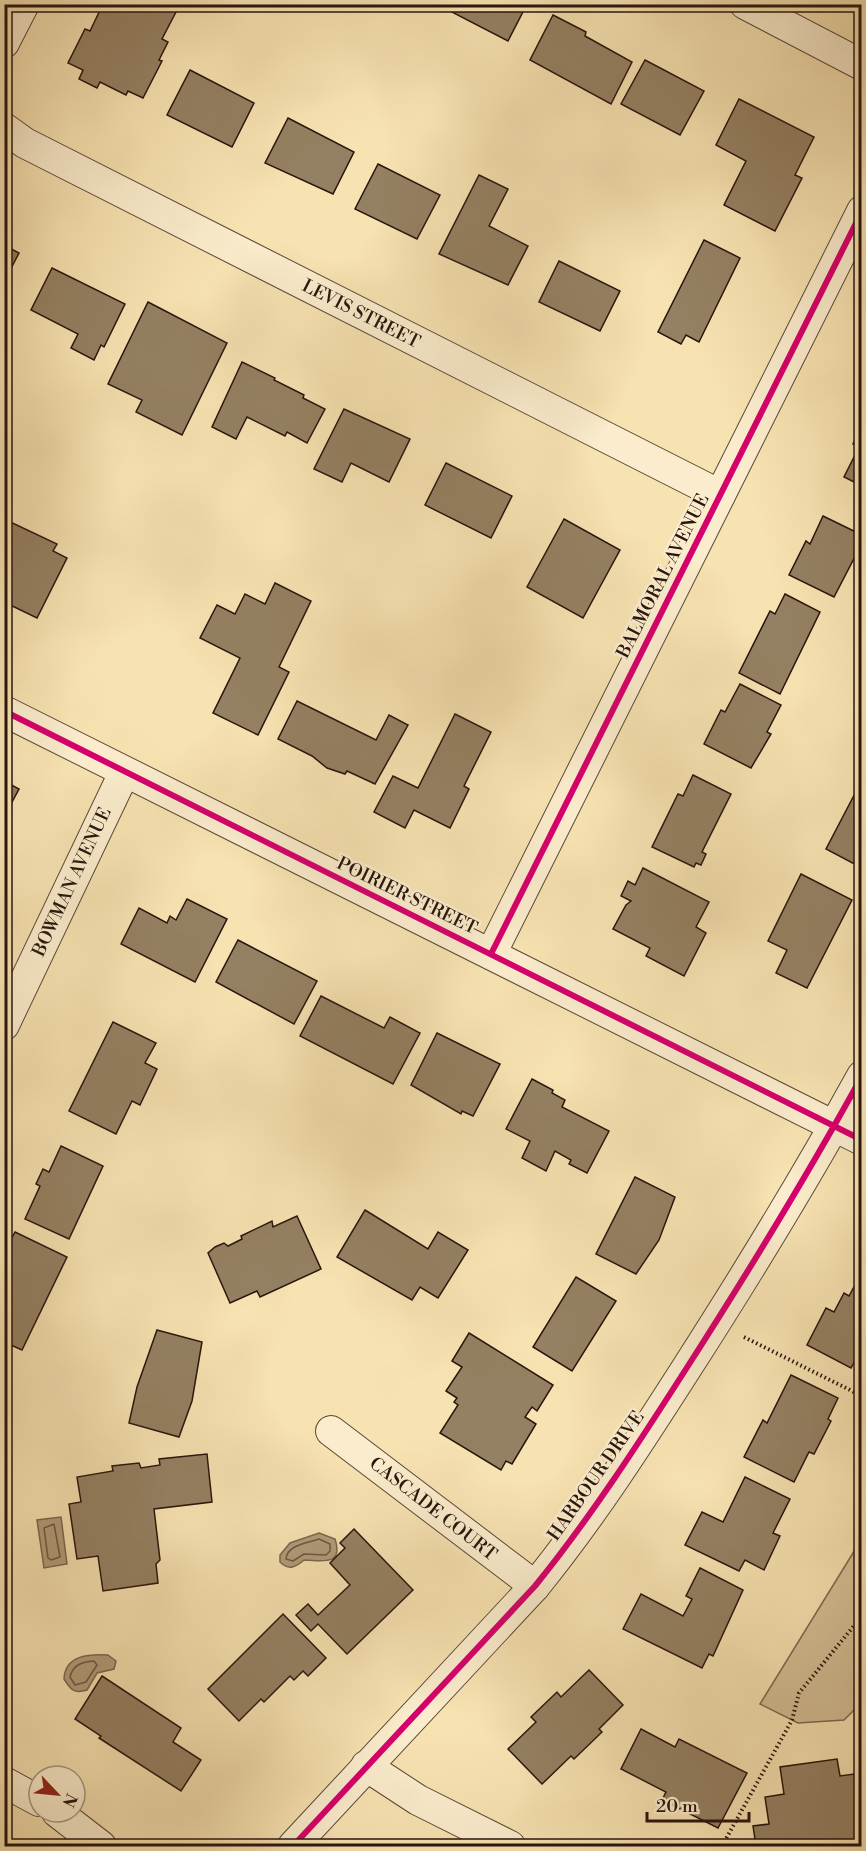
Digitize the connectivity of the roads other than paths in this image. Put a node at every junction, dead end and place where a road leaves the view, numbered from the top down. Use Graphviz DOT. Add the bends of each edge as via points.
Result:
graph roads {
  1 [pos="24,4"];
  2 [pos="745,4"];
  3 [pos="4,43"];
  4 [pos="861,65"];
  5 [pos="4,128"];
  6 [pos="861,212"];
  7 [pos="720,495"];
  8 [pos="4,711"];
  9 [pos="124,773"];
  10 [pos="491,954"];
  11 [pos="4,1024"];
  12 [pos="861,1076"];
  13 [pos="834,1126"];
  14 [pos="861,1140"];
  15 [pos="331,1431"];
  16 [pos="535,1586"];
  17 [pos="366,1766"];
  18 [pos="4,1782"];
  19 [pos="27,1794"];
  20 [pos="73,1824"];
  21 [pos="101,1846"];
  22 [pos="293,1846"];
  23 [pos="510,1846"];
  1 -- 3 [label="street"];
  2 -- 4 [label="street"];
  5 -- 7 [label="street, LEVIS STREET" via="25,143"];
  6 -- 7 [label="street, BALMORAL AVENUE"];
  7 -- 10 [label="street, BALMORAL AVENUE"];
  8 -- 9 [label="street, POIRIER STREET"];
  9 -- 10 [label="street, POIRIER STREET"];
  9 -- 11 [label="street, BOWMAN AVENUE"];
  10 -- 13 [label="street, POIRIER STREET"];
  12 -- 13 [label="street, HARBOUR DRIVE"];
  13 -- 14 [label="street, POIRIER STREET"];
  13 -- 16 [label="street, HARBOUR DRIVE" via="716,1323 614,1482"];
  15 -- 16 [label="street, CASCADE COURT"];
  16 -- 17 [label="street, HARBOUR DRIVE"];
  17 -- 22 [label="street, HARBOUR DRIVE"];
  17 -- 23 [label="street" via="418,1800"];
  18 -- 19 [label="street"];
  20 -- 21 [label="street"];
}
